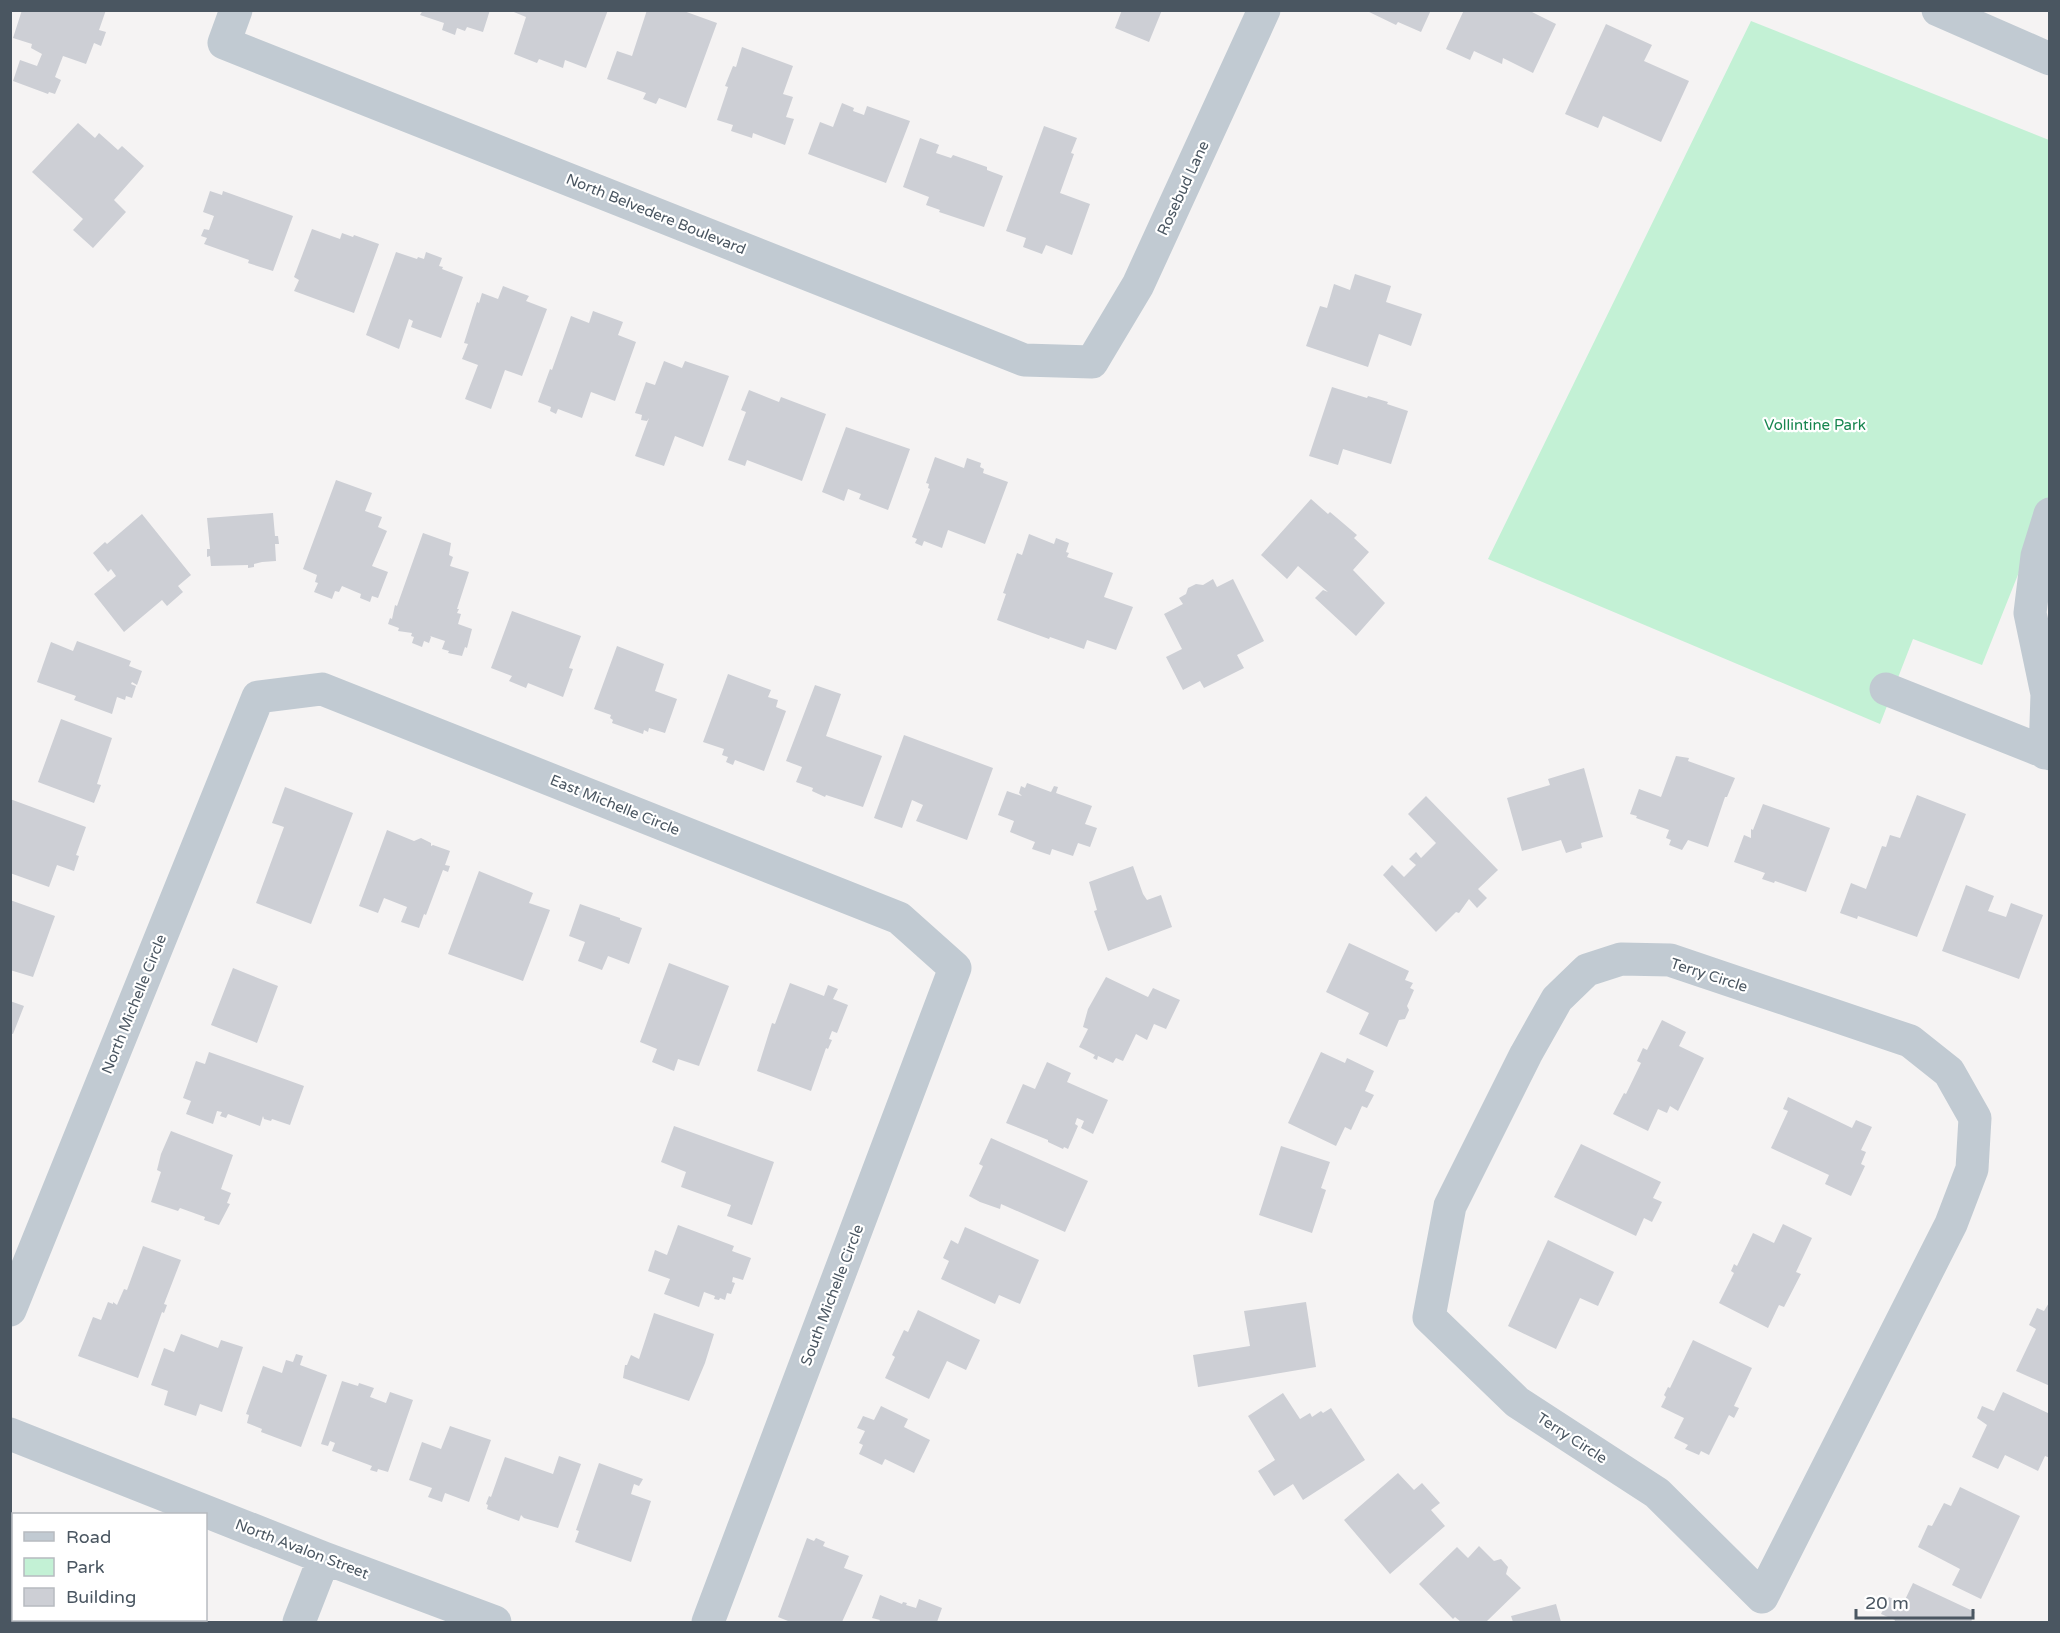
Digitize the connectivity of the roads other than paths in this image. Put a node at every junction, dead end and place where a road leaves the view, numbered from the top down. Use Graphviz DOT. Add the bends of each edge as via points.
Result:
graph roads {
  1 [pos="237,10"];
  2 [pos="1264,10"];
  3 [pos="1938,10"];
  4 [pos="2049,59"];
  5 [pos="1092,362"];
  6 [pos="2049,514"];
  7 [pos="1886,689"];
  8 [pos="258,697"];
  9 [pos="2048,754"];
  10 [pos="955,968"];
  11 [pos="10,1310"];
  12 [pos="10,1434"];
  13 [pos="324,1558"];
  14 [pos="1757,1610"];
  15 [pos="299,1623"];
  16 [pos="495,1623"];
  17 [pos="708,1623"];
  1 -- 5 [label="street, North Belvedere Boulevard" via="224,43 1024,360"];
  2 -- 5 [label="street, Rosebud Lane" via="1138,285"];
  3 -- 4 [label="street"];
  6 -- 9 [label="street" via="2037,556 2030,614 2047,694"];
  7 -- 9 [label="street"];
  8 -- 10 [label="street, East Michelle Circle" via="322,689 899,918"];
  8 -- 11 [label="street, North Michelle Circle"];
  10 -- 17 [label="street, South Michelle Circle"];
  12 -- 13 [label="street, North Avalon Street"];
  13 -- 15 [label="street"];
  13 -- 16 [label="street, North Avalon Street"];
  14 -- 14 [label="street, Terry Circle" via="1951,1224 1972,1169 1976,1118 1949,1072 1910,1041 1670,960 1621,959 1587,970 1557,999 1526,1054 1450,1206 1429,1317 1517,1402 1657,1493"];
}
